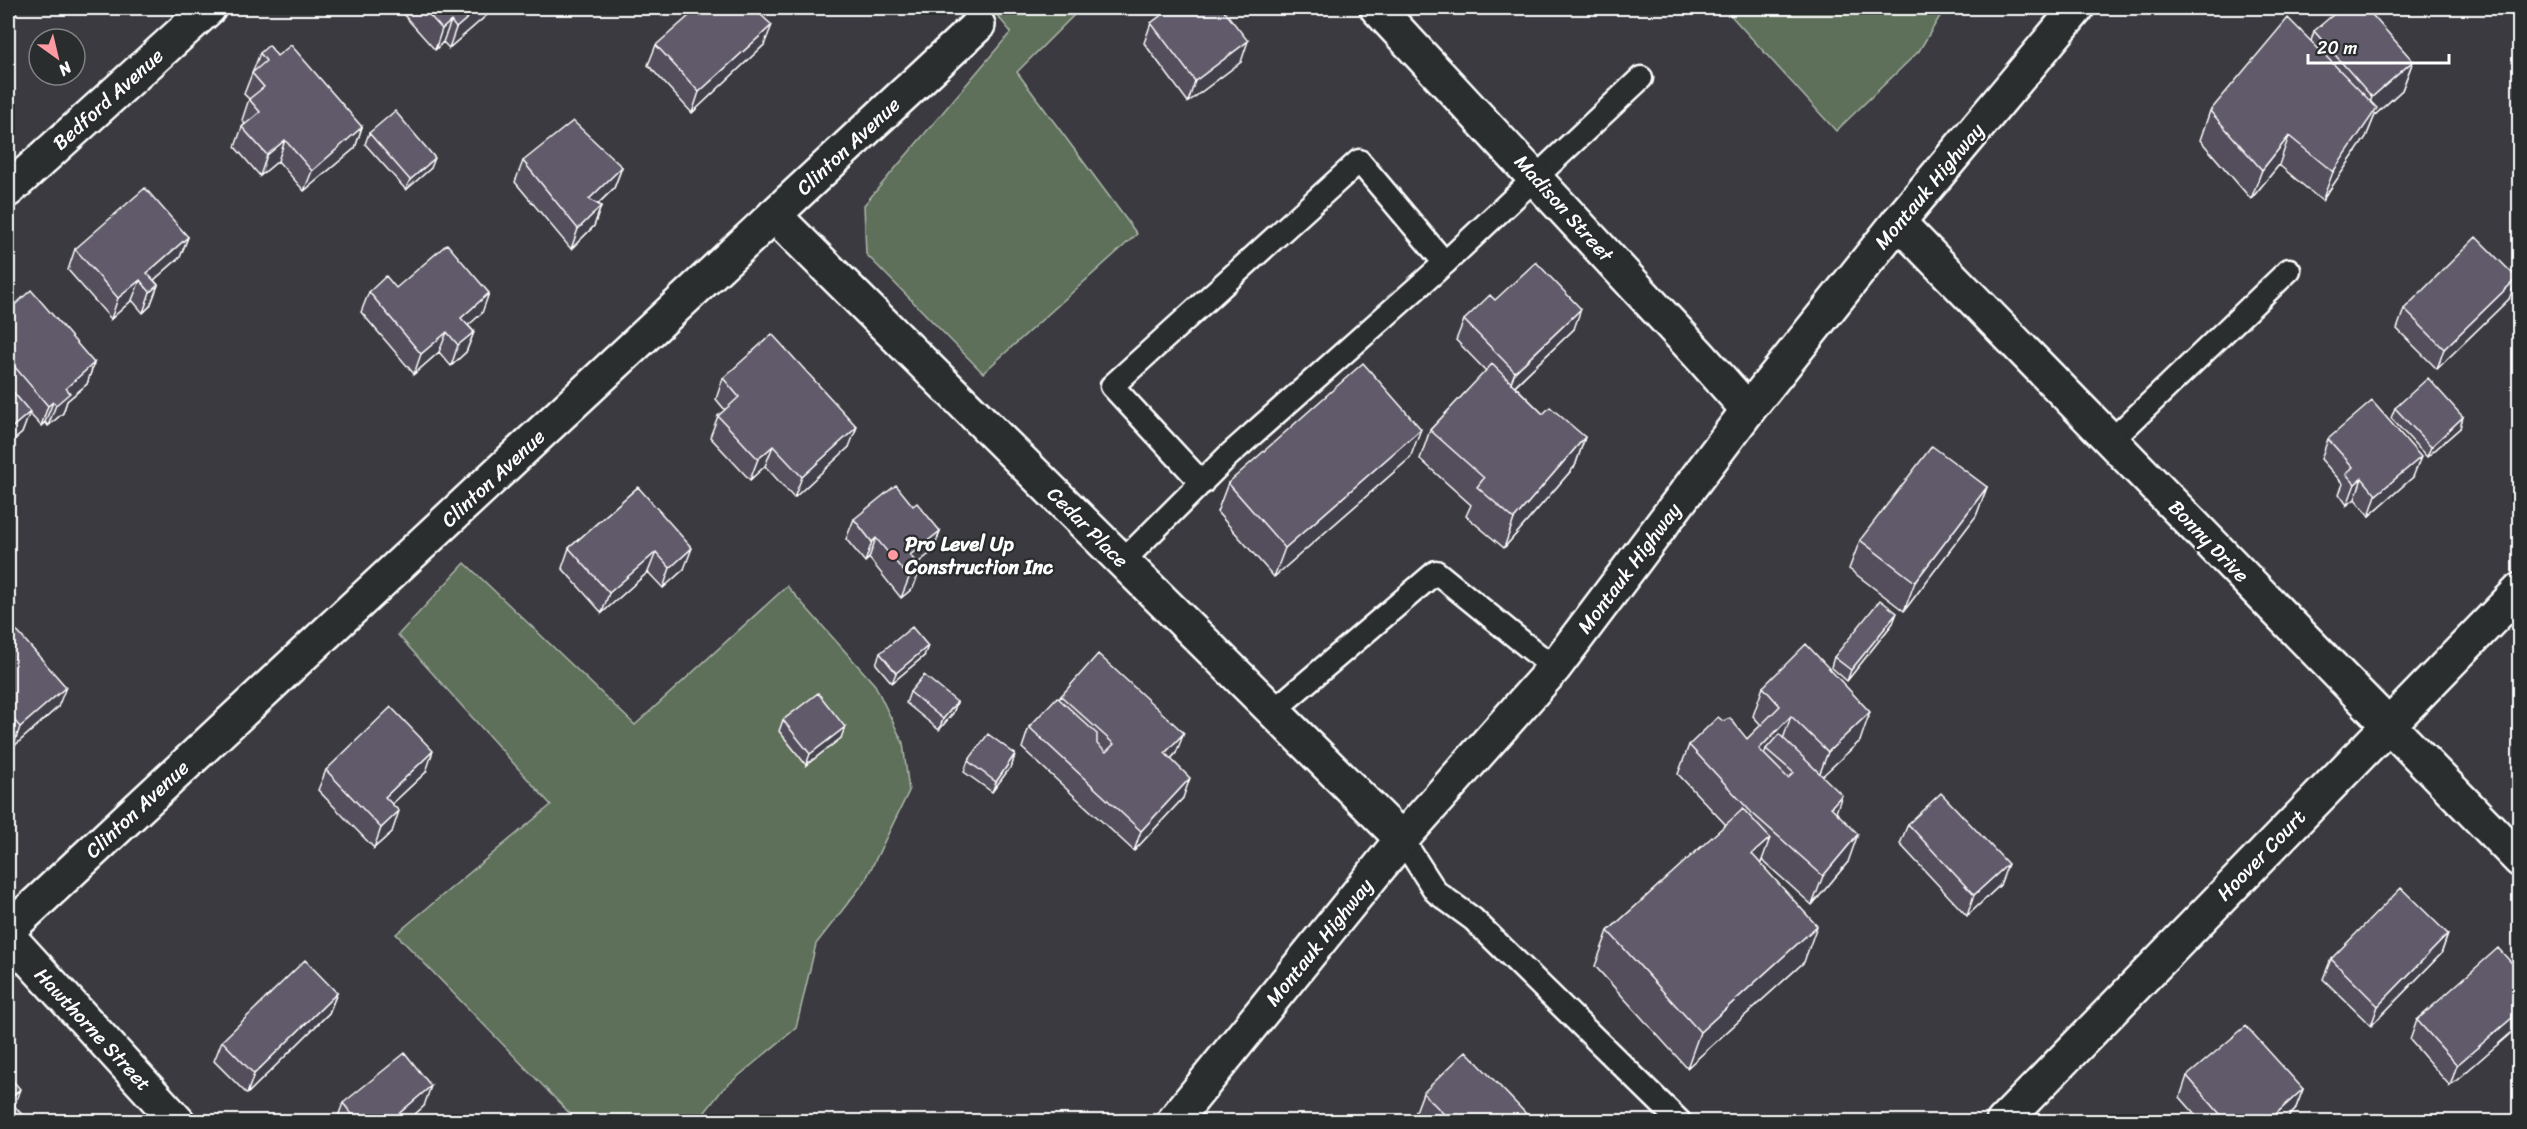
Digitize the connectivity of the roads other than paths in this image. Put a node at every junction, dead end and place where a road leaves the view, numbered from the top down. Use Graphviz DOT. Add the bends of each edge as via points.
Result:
graph roads {
  1 [pos="209,8"];
  2 [pos="1377,8"];
  3 [pos="2077,8"];
  4 [pos="978,25"];
  5 [pos="1641,78"];
  6 [pos="1536,177"];
  7 [pos="8,190"];
  8 [pos="774,215"];
  9 [pos="1898,222"];
  10 [pos="1445,263"];
  11 [pos="2289,270"];
  12 [pos="1748,411"];
  13 [pos="2111,441"];
  14 [pos="1202,483"];
  15 [pos="1122,562"];
  16 [pos="2520,590"];
  17 [pos="1554,668"];
  18 [pos="1272,712"];
  19 [pos="2388,723"];
  20 [pos="1402,839"];
  21 [pos="2520,860"];
  22 [pos="8,930"];
  23 [pos="8,936"];
  24 [pos="2035,1110"];
  25 [pos="178,1122"];
  26 [pos="1173,1122"];
  27 [pos="1680,1122"];
  28 [pos="2003,1122"];
  1 -- 7 [label="street, Bedford Avenue"];
  2 -- 6 [label="street, Madison Street"];
  3 -- 9 [label="street, Montauk Highway"];
  4 -- 8 [label="street, Clinton Avenue"];
  5 -- 6 [label="lane"];
  6 -- 10 [label="lane"];
  6 -- 12 [label="street, Madison Street"];
  8 -- 15 [label="street, Cedar Place"];
  8 -- 22 [label="street, Clinton Avenue"];
  9 -- 12 [label="street, Montauk Highway"];
  9 -- 13 [label="street, Bonny Drive"];
  10 -- 14 [label="lane" via="1227,456"];
  10 -- 14 [label="lane" via="1359,161 1113,386"];
  11 -- 13 [label="lane"];
  12 -- 17 [label="street, Montauk Highway"];
  13 -- 19 [label="street, Bonny Drive"];
  14 -- 15 [label="lane"];
  15 -- 18 [label="street, Cedar Place"];
  16 -- 19 [label="street, Hoover Court"];
  17 -- 18 [label="lane" via="1436,572"];
  17 -- 20 [label="street, Montauk Highway"];
  18 -- 20 [label="street, Cedar Place"];
  19 -- 21 [label="street, Bonny Drive"];
  19 -- 24 [label="street, Hoover Court"];
  20 -- 26 [label="street, Montauk Highway"];
  20 -- 27 [label="lane" via="1436,892 1473,919"];
  23 -- 25 [label="street, Hawthorne Street"];
  24 -- 28 [label="street, Hoover Court"];
}
